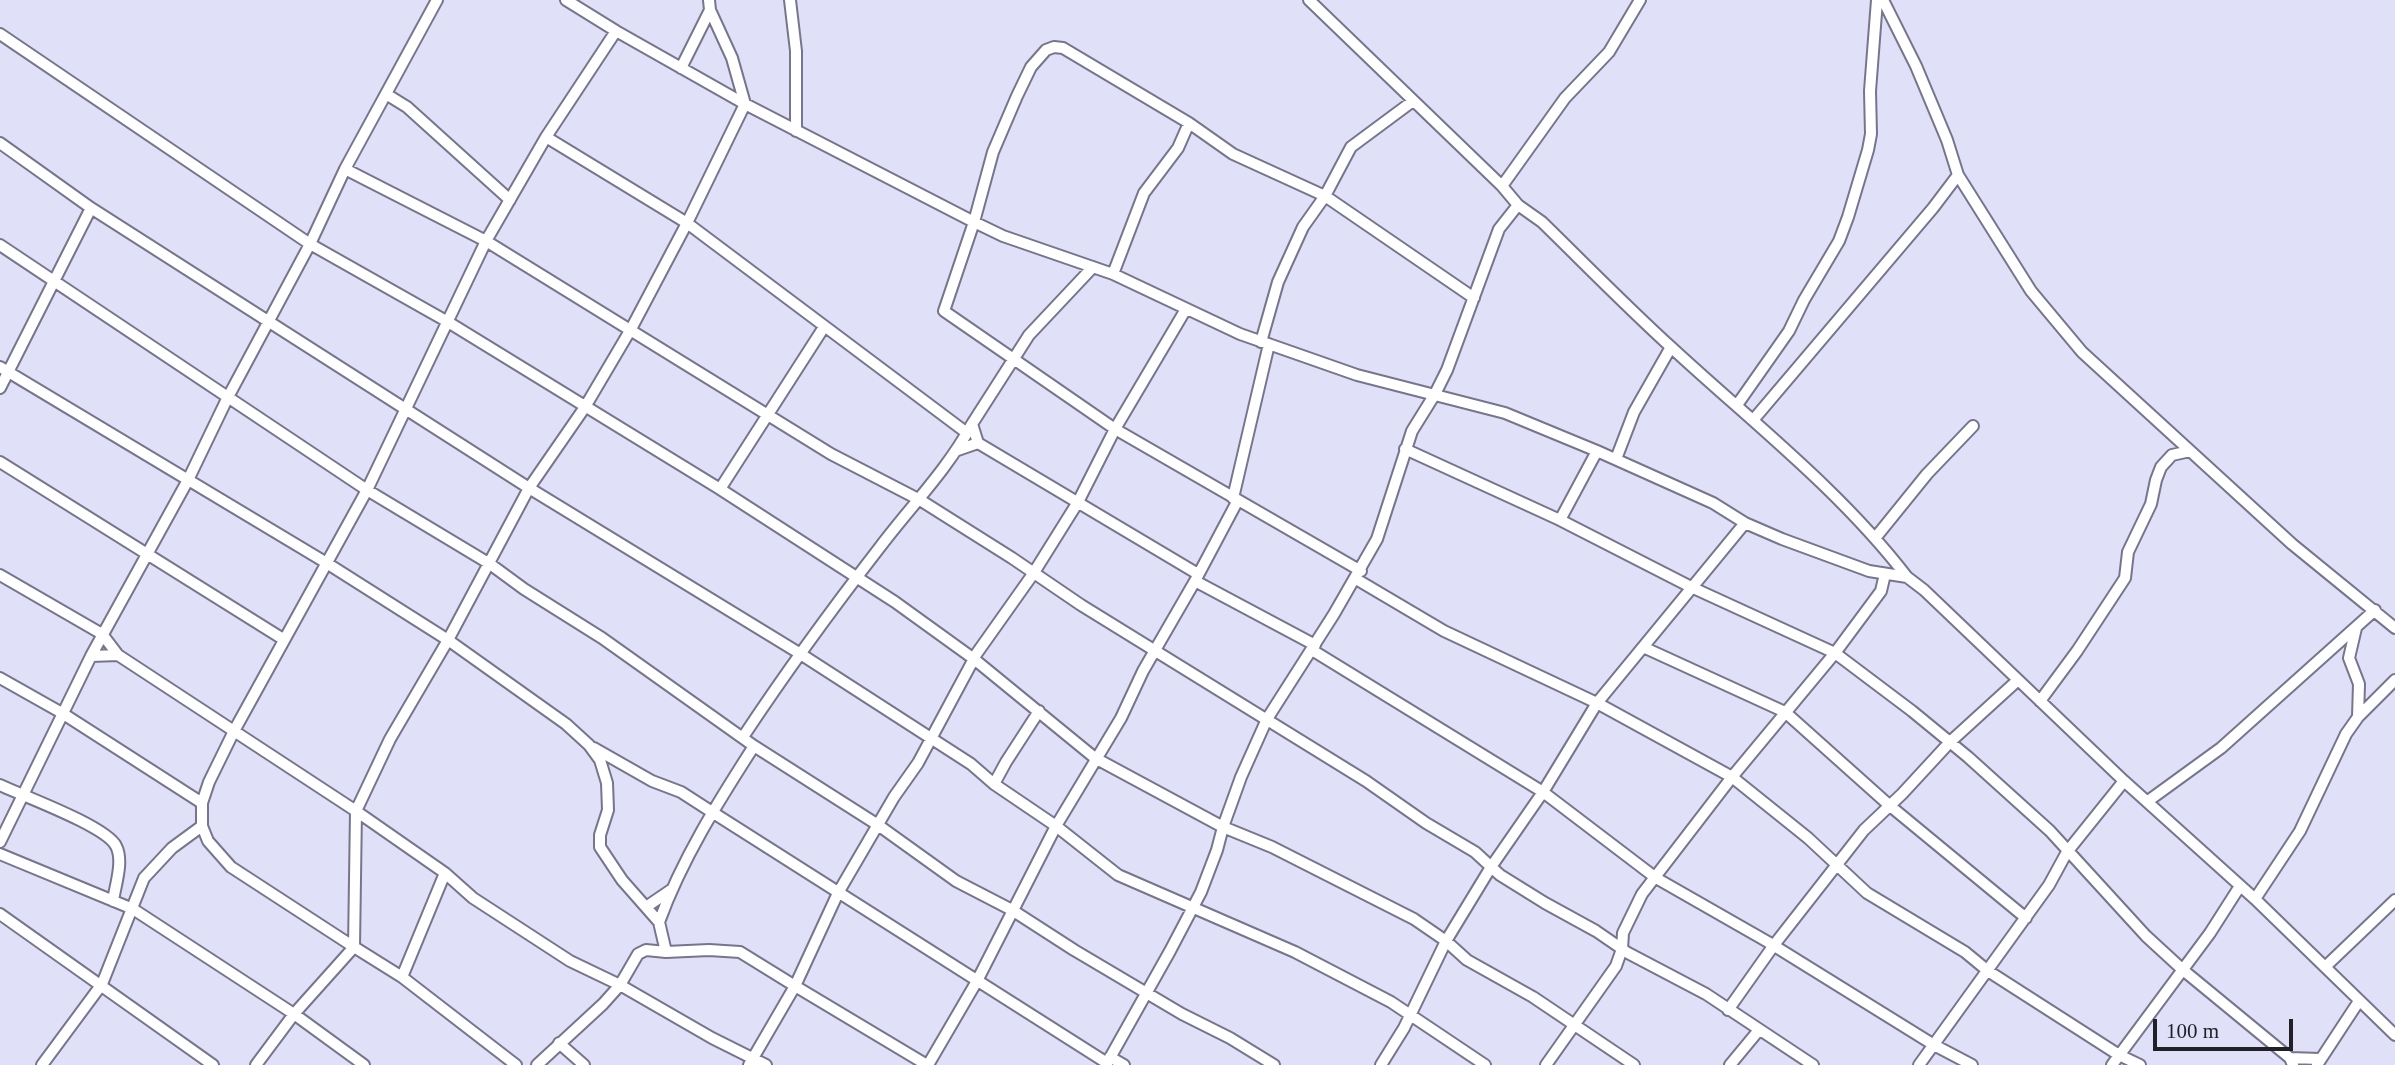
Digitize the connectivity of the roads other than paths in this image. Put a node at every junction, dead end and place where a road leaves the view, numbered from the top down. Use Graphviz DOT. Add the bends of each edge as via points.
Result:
graph roads {
  1 [pos="437,0"];
  2 [pos="566,0"];
  3 [pos="790,0"];
  4 [pos="1309,0"];
  5 [pos="1640,0"];
  6 [pos="1877,0"];
  7 [pos="1883,0"];
  8 [pos="710,5"];
  9 [pos="616,32"];
  10 [pos="0,34"];
  11 [pos="681,68"];
  12 [pos="386,94"];
  13 [pos="1413,101"];
  14 [pos="745,104"];
  15 [pos="1189,123"];
  16 [pos="796,131"];
  17 [pos="545,137"];
  18 [pos="0,143"];
  19 [pos="345,169"];
  20 [pos="1958,175"];
  21 [pos="1502,186"];
  22 [pos="1325,196"];
  23 [pos="510,200"];
  24 [pos="1518,205"];
  25 [pos="91,208"];
  26 [pos="974,222"];
  27 [pos="687,223"];
  28 [pos="486,241"];
  29 [pos="310,244"];
  30 [pos="0,245"];
  31 [pos="1093,267"];
  32 [pos="1113,274"];
  33 [pos="54,279"];
  34 [pos="1474,298"];
  35 [pos="1186,309"];
  36 [pos="269,320"];
  37 [pos="448,322"];
  38 [pos="824,327"];
  39 [pos="631,329"];
  40 [pos="1265,343"];
  41 [pos="1671,348"];
  42 [pos="1015,360"];
  43 [pos="4,370"];
  44 [pos="0,388"];
  45 [pos="1435,394"];
  46 [pos="227,399"];
  47 [pos="1737,405"];
  48 [pos="585,407"];
  49 [pos="405,408"];
  50 [pos="766,414"];
  51 [pos="1754,419"];
  52 [pos="1973,426"];
  53 [pos="970,428"];
  54 [pos="1115,429"];
  55 [pos="978,443"];
  56 [pos="1405,449"];
  57 [pos="958,450"];
  58 [pos="1597,451"];
  59 [pos="2190,452"];
  60 [pos="1616,459"];
  61 [pos="0,462"];
  62 [pos="188,481"];
  63 [pos="529,488"];
  64 [pos="366,489"];
  65 [pos="720,489"];
  66 [pos="1235,499"];
  67 [pos="920,500"];
  68 [pos="1078,502"];
  69 [pos="1560,520"];
  70 [pos="1745,523"];
  71 [pos="1876,537"];
  72 [pos="148,555"];
  73 [pos="325,562"];
  74 [pos="490,564"];
  75 [pos="1033,574"];
  76 [pos="1885,574"];
  77 [pos="0,575"];
  78 [pos="1358,575"];
  79 [pos="1196,577"];
  80 [pos="1907,577"];
  81 [pos="858,578"];
  82 [pos="1691,587"];
  83 [pos="2375,610"];
  84 [pos="2356,628"];
  85 [pos="2395,628"];
  86 [pos="102,634"];
  87 [pos="283,639"];
  88 [pos="447,640"];
  89 [pos="1643,647"];
  90 [pos="1314,648"];
  91 [pos="1155,650"];
  92 [pos="799,653"];
  93 [pos="1835,653"];
  94 [pos="118,655"];
  95 [pos="90,656"];
  96 [pos="974,659"];
  97 [pos="0,678"];
  98 [pos="2018,680"];
  99 [pos="2395,680"];
  100 [pos="2040,701"];
  101 [pos="1597,703"];
  102 [pos="1039,711"];
  103 [pos="1784,712"];
  104 [pos="62,713"];
  105 [pos="2358,717"];
  106 [pos="1267,719"];
  107 [pos="234,731"];
  108 [pos="743,737"];
  109 [pos="930,738"];
  110 [pos="1950,742"];
  111 [pos="589,745"];
  112 [pos="754,746"];
  113 [pos="1095,758"];
  114 [pos="1732,777"];
  115 [pos="2124,781"];
  116 [pos="994,784"];
  117 [pos="0,785"];
  118 [pos="1543,792"];
  119 [pos="23,795"];
  120 [pos="2148,801"];
  121 [pos="202,803"];
  122 [pos="1889,805"];
  123 [pos="356,811"];
  124 [pos="712,812"];
  125 [pos="878,825"];
  126 [pos="202,826"];
  127 [pos="1056,826"];
  128 [pos="1223,827"];
  129 [pos="0,842"];
  130 [pos="2067,852"];
  131 [pos="0,853"];
  132 [pos="1491,867"];
  133 [pos="1836,867"];
  134 [pos="445,873"];
  135 [pos="1656,878"];
  136 [pos="2240,886"];
  137 [pos="671,890"];
  138 [pos="838,893"];
  139 [pos="2255,899"];
  140 [pos="2395,900"];
  141 [pos="113,901"];
  142 [pos="1194,906"];
  143 [pos="646,907"];
  144 [pos="133,909"];
  145 [pos="1012,910"];
  146 [pos="0,914"];
  147 [pos="2025,918"];
  148 [pos="659,922"];
  149 [pos="1446,941"];
  150 [pos="1774,945"];
  151 [pos="354,947"];
  152 [pos="1622,948"];
  153 [pos="666,952"];
  154 [pos="2325,967"];
  155 [pos="2183,970"];
  156 [pos="1988,971"];
  157 [pos="402,977"];
  158 [pos="977,981"];
  159 [pos="102,984"];
  160 [pos="620,985"];
  161 [pos="795,986"];
  162 [pos="1147,993"];
  163 [pos="2359,1001"];
  164 [pos="1728,1010"];
  165 [pos="294,1014"];
  166 [pos="1410,1015"];
  167 [pos="1574,1026"];
  168 [pos="1759,1030"];
  169 [pos="2393,1031"];
  170 [pos="559,1044"];
  171 [pos="1934,1045"];
  172 [pos="2119,1055"];
  173 [pos="751,1061"];
  174 [pos="2292,1061"];
  175 [pos="1108,1062"];
  176 [pos="2318,1062"];
  177 [pos="42,1065"];
  178 [pos="214,1065"];
  179 [pos="256,1065"];
  180 [pos="365,1065"];
  181 [pos="516,1065"];
  182 [pos="537,1065"];
  183 [pos="584,1065"];
  184 [pos="766,1065"];
  185 [pos="927,1065"];
  186 [pos="1124,1065"];
  187 [pos="1274,1065"];
  188 [pos="1381,1065"];
  189 [pos="1485,1065"];
  190 [pos="1546,1065"];
  191 [pos="1634,1065"];
  192 [pos="1730,1065"];
  193 [pos="1813,1065"];
  194 [pos="1919,1065"];
  195 [pos="1972,1065"];
  196 [pos="2112,1065"];
  197 [pos="2140,1065"];
  1 -- 12 [label="street"];
  2 -- 9 [label="street"];
  3 -- 16 [label="street" via="796,51"];
  4 -- 13 [label="street"];
  5 -- 21 [label="street" via="1609,52 1565,98"];
  6 -- 47 [label="street" via="1871,134 1848,217 1789,331"];
  7 -- 20 [label="street" via="1916,66"];
  8 -- 11 [label="street"];
  8 -- 14 [label="street"];
  9 -- 11 [label="street"];
  9 -- 17 [label="street"];
  10 -- 29 [label="street"];
  11 -- 14 [label="street"];
  12 -- 19 [label="street"];
  12 -- 23 [label="street" via="407,107"];
  13 -- 21 [label="street"];
  13 -- 22 [label="street" via="1351,147"];
  14 -- 16 [label="street"];
  14 -- 27 [label="street"];
  15 -- 22 [label="street" via="1233,154"];
  15 -- 26 [label="street" via="1063,48 1046,50 1031,67 993,152"];
  15 -- 32 [label="street" via="1178,148 1144,193"];
  16 -- 26 [label="street"];
  17 -- 23 [label="street"];
  17 -- 27 [label="street"];
  18 -- 25 [label="street"];
  19 -- 28 [label="street"];
  19 -- 29 [label="street"];
  20 -- 51 [label="street"];
  20 -- 59 [label="street" via="2031,291 2082,352"];
  21 -- 24 [label="street"];
  22 -- 34 [label="street"];
  22 -- 40 [label="street" via="1303,227 1278,282"];
  23 -- 28 [label="street"];
  24 -- 34 [label="street" via="1499,229"];
  24 -- 41 [label="street" via="1542,222"];
  25 -- 33 [label="street"];
  25 -- 36 [label="street"];
  26 -- 31 [label="street"];
  26 -- 42 [label="street" via="944,310"];
  27 -- 38 [label="street"];
  27 -- 39 [label="street"];
  28 -- 37 [label="street"];
  28 -- 39 [label="street"];
  29 -- 36 [label="street"];
  29 -- 37 [label="street"];
  30 -- 33 [label="street"];
  31 -- 32 [label="street"];
  31 -- 42 [label="street" via="1041,320"];
  32 -- 35 [label="street"];
  33 -- 43 [label="street"];
  33 -- 46 [label="street"];
  34 -- 45 [label="street"];
  35 -- 40 [label="street"];
  35 -- 54 [label="street"];
  36 -- 46 [label="street"];
  36 -- 49 [label="street"];
  37 -- 48 [label="street"];
  37 -- 49 [label="street"];
  38 -- 50 [label="street"];
  38 -- 53 [label="street"];
  39 -- 48 [label="street"];
  39 -- 50 [label="street"];
  40 -- 45 [label="street" via="1357,375"];
  40 -- 66 [label="street"];
  41 -- 47 [label="street"];
  41 -- 60 [label="street" via="1634,412"];
  42 -- 53 [label="street"];
  42 -- 54 [label="street"];
  43 -- 44 [label="street"];
  43 -- 62 [label="street"];
  45 -- 56 [label="street"];
  45 -- 58 [label="street" via="1505,413"];
  46 -- 62 [label="street"];
  46 -- 64 [label="street"];
  47 -- 51 [label="street"];
  48 -- 63 [label="street"];
  48 -- 65 [label="street"];
  49 -- 63 [label="street"];
  49 -- 64 [label="street"];
  50 -- 65 [label="street"];
  50 -- 67 [label="street"];
  51 -- 71 [label="street"];
  52 -- 71 [label="street"];
  53 -- 55 [label="street"];
  53 -- 57 [label="street"];
  54 -- 66 [label="street"];
  54 -- 68 [label="street"];
  55 -- 57 [label="street"];
  55 -- 68 [label="street"];
  56 -- 69 [label="street"];
  56 -- 78 [label="street" via="1390,505"];
  57 -- 67 [label="street"];
  58 -- 60 [label="street"];
  58 -- 69 [label="street"];
  59 -- 83 [label="street" via="2292,544"];
  59 -- 100 [label="street" via="2172,455 2161,467 2151,504 2128,552 2125,578"];
  60 -- 70 [label="street" via="1713,503"];
  61 -- 72 [label="street"];
  62 -- 72 [label="street"];
  62 -- 73 [label="street"];
  63 -- 74 [label="street"];
  63 -- 92 [label="street"];
  64 -- 73 [label="street"];
  64 -- 74 [label="street"];
  65 -- 81 [label="street"];
  66 -- 78 [label="street"];
  66 -- 79 [label="street"];
  67 -- 75 [label="street"];
  67 -- 81 [label="street"];
  68 -- 75 [label="street"];
  68 -- 79 [label="street"];
  69 -- 82 [label="street"];
  70 -- 76 [label="street"];
  70 -- 82 [label="street"];
  71 -- 80 [label="street"];
  72 -- 86 [label="street"];
  72 -- 87 [label="street"];
  73 -- 87 [label="street"];
  73 -- 88 [label="street"];
  74 -- 88 [label="street"];
  74 -- 108 [label="street"];
  75 -- 91 [label="street"];
  75 -- 96 [label="street"];
  76 -- 80 [label="street"];
  76 -- 93 [label="street" via="1881,592"];
  77 -- 86 [label="street"];
  78 -- 90 [label="street"];
  78 -- 101 [label="street" via="1444,631"];
  79 -- 90 [label="street"];
  79 -- 91 [label="street"];
  80 -- 98 [label="street"];
  81 -- 92 [label="street"];
  81 -- 96 [label="street"];
  82 -- 89 [label="street"];
  82 -- 93 [label="street"];
  83 -- 84 [label="street"];
  83 -- 85 [label="street"];
  84 -- 105 [label="street" via="2349,658 2359,684"];
  84 -- 120 [label="street" via="2221,748"];
  86 -- 94 [label="street"];
  86 -- 95 [label="street"];
  87 -- 107 [label="street"];
  88 -- 111 [label="street"];
  88 -- 123 [label="street" via="390,739"];
  89 -- 101 [label="street"];
  89 -- 103 [label="street"];
  90 -- 106 [label="street"];
  90 -- 118 [label="street"];
  91 -- 106 [label="street"];
  91 -- 113 [label="street"];
  92 -- 108 [label="street"];
  92 -- 109 [label="street"];
  93 -- 103 [label="street"];
  93 -- 110 [label="street"];
  94 -- 95 [label="street"];
  94 -- 107 [label="street"];
  95 -- 104 [label="street"];
  96 -- 102 [label="street"];
  96 -- 109 [label="street"];
  97 -- 104 [label="street"];
  98 -- 100 [label="street"];
  98 -- 110 [label="street"];
  99 -- 105 [label="street"];
  100 -- 115 [label="street"];
  101 -- 114 [label="street"];
  101 -- 118 [label="street"];
  102 -- 113 [label="street"];
  102 -- 116 [label="street"];
  103 -- 114 [label="street"];
  103 -- 122 [label="street"];
  104 -- 119 [label="street"];
  104 -- 121 [label="street"];
  105 -- 139 [label="street" via="2336,751 2300,831"];
  106 -- 128 [label="street"];
  106 -- 132 [label="street" via="1475,852"];
  107 -- 121 [label="street"];
  107 -- 123 [label="street"];
  108 -- 112 [label="street"];
  109 -- 116 [label="street"];
  109 -- 125 [label="street"];
  110 -- 122 [label="street"];
  110 -- 130 [label="street" via="2050,831"];
  111 -- 124 [label="street"];
  111 -- 143 [label="street" via="600,760 607,783 608,810 600,847"];
  112 -- 124 [label="street"];
  112 -- 125 [label="street"];
  113 -- 127 [label="street"];
  113 -- 128 [label="street"];
  114 -- 133 [label="street" via="1808,838"];
  114 -- 135 [label="street"];
  115 -- 120 [label="street"];
  115 -- 130 [label="street"];
  116 -- 127 [label="street"];
  117 -- 119 [label="street"];
  118 -- 132 [label="street"];
  118 -- 135 [label="street"];
  119 -- 129 [label="street"];
  119 -- 141 [label="street" via="105,835 116,846 119,859"];
  120 -- 136 [label="street"];
  121 -- 126 [label="street"];
  122 -- 133 [label="street"];
  122 -- 147 [label="street"];
  123 -- 134 [label="street"];
  123 -- 151 [label="street"];
  124 -- 137 [label="street"];
  124 -- 138 [label="street"];
  125 -- 138 [label="street"];
  125 -- 145 [label="street" via="956,881"];
  126 -- 144 [label="street" via="153,866"];
  126 -- 151 [label="street" via="208,841 231,867"];
  127 -- 142 [label="street" via="1118,875"];
  127 -- 145 [label="street"];
  128 -- 142 [label="street"];
  128 -- 149 [label="street" via="1362,892"];
  130 -- 147 [label="street"];
  130 -- 155 [label="street"];
  131 -- 141 [label="street"];
  132 -- 149 [label="street"];
  132 -- 152 [label="street"];
  133 -- 150 [label="street"];
  133 -- 156 [label="street" via="1867,893 1965,952"];
  134 -- 157 [label="street"];
  134 -- 160 [label="street" via="473,898 547,947"];
  135 -- 150 [label="street"];
  135 -- 152 [label="street" via="1642,894 1623,933"];
  136 -- 139 [label="street"];
  136 -- 155 [label="street"];
  137 -- 143 [label="street"];
  137 -- 148 [label="street"];
  138 -- 158 [label="street"];
  138 -- 161 [label="street"];
  139 -- 154 [label="street"];
  140 -- 154 [label="street"];
  141 -- 144 [label="street"];
  142 -- 162 [label="street"];
  142 -- 166 [label="street" via="1295,952"];
  143 -- 148 [label="street"];
  144 -- 159 [label="street"];
  144 -- 165 [label="street"];
  145 -- 158 [label="street"];
  145 -- 162 [label="street"];
  146 -- 159 [label="street"];
  147 -- 156 [label="street"];
  148 -- 153 [label="street"];
  149 -- 166 [label="street"];
  149 -- 167 [label="street" via="1467,960"];
  150 -- 164 [label="street"];
  150 -- 171 [label="street"];
  151 -- 157 [label="street"];
  151 -- 165 [label="street"];
  152 -- 164 [label="street"];
  152 -- 167 [label="street" via="1616,966"];
  153 -- 160 [label="street" via="638,954"];
  153 -- 161 [label="street" via="740,952"];
  154 -- 163 [label="street"];
  155 -- 172 [label="street"];
  155 -- 174 [label="street"];
  156 -- 171 [label="street"];
  156 -- 172 [label="street"];
  157 -- 181 [label="street"];
  158 -- 175 [label="street"];
  158 -- 185 [label="street"];
  159 -- 177 [label="street"];
  159 -- 178 [label="street"];
  160 -- 170 [label="street"];
  160 -- 173 [label="street"];
  161 -- 173 [label="street"];
  161 -- 185 [label="street"];
  162 -- 175 [label="street"];
  162 -- 187 [label="street"];
  163 -- 169 [label="street"];
  163 -- 176 [label="street"];
  164 -- 168 [label="street"];
  165 -- 179 [label="street"];
  165 -- 180 [label="street"];
  166 -- 188 [label="street"];
  166 -- 189 [label="street"];
  167 -- 190 [label="street"];
  167 -- 191 [label="street"];
  168 -- 192 [label="street"];
  168 -- 193 [label="street"];
  170 -- 182 [label="street"];
  170 -- 183 [label="street"];
  171 -- 194 [label="street"];
  171 -- 195 [label="street"];
  172 -- 196 [label="street"];
  172 -- 197 [label="street"];
  173 -- 184 [label="street"];
  174 -- 176 [label="street"];
  175 -- 186 [label="street"];
}
